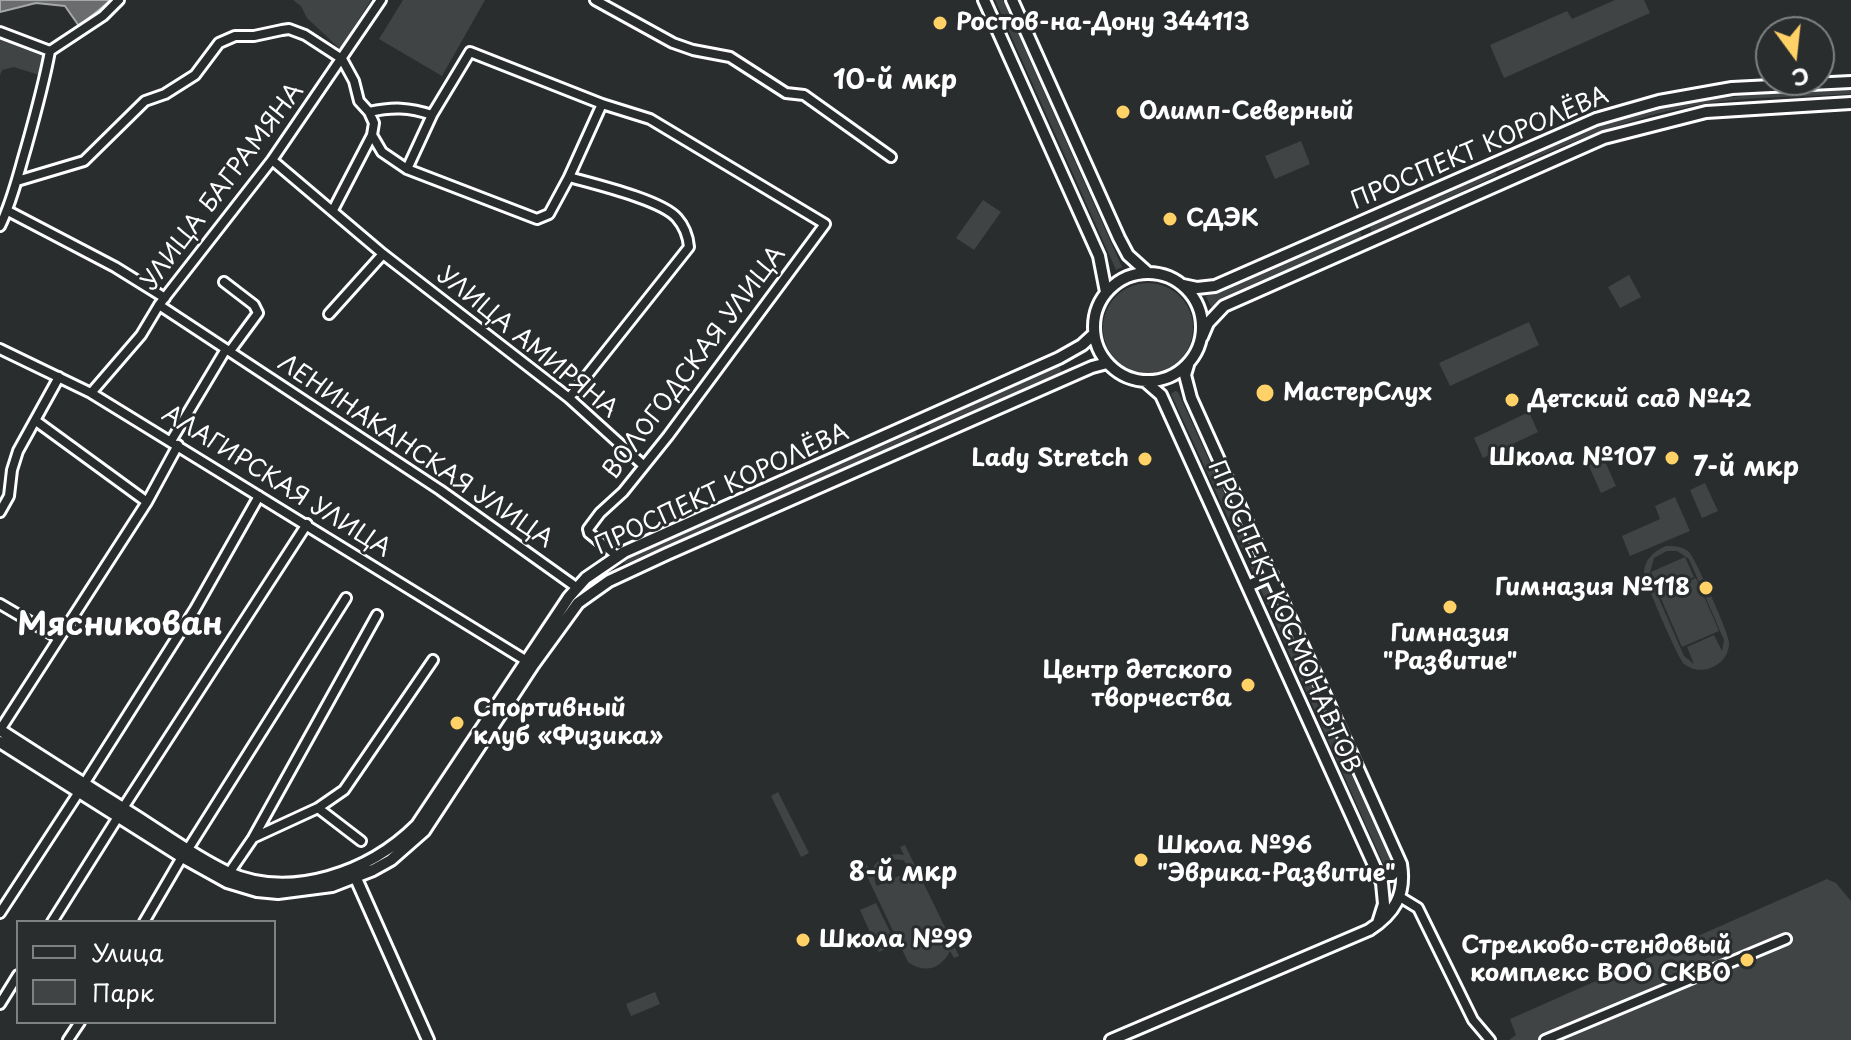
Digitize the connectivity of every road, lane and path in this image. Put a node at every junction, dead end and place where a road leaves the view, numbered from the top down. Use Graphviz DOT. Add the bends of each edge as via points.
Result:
graph roads {
  1 [pos="119,0"];
  2 [pos="381,0"];
  3 [pos="595,0"];
  4 [pos="984,0"];
  5 [pos="1012,0"];
  6 [pos="0,32"];
  7 [pos="50,51"];
  8 [pos="342,59"];
  9 [pos="1851,82"];
  10 [pos="1851,103"];
  11 [pos="602,104"];
  12 [pos="369,112"];
  13 [pos="432,115"];
  14 [pos="372,135"];
  15 [pos="891,157"];
  16 [pos="272,160"];
  17 [pos="1489,164"];
  18 [pos="407,169"];
  19 [pos="569,177"];
  20 [pos="17,181"];
  21 [pos="1498,183"];
  22 [pos="333,210"];
  23 [pos="8,211"];
  24 [pos="1366,218"];
  25 [pos="0,226"];
  26 [pos="1375,238"];
  27 [pos="383,254"];
  28 [pos="1147,272"];
  29 [pos="224,282"];
  30 [pos="1183,285"];
  31 [pos="1106,292"];
  32 [pos="162,302"];
  33 [pos="329,314"];
  34 [pos="1094,334"];
  35 [pos="1202,337"];
  36 [pos="0,349"];
  37 [pos="228,350"];
  38 [pos="1107,363"];
  39 [pos="1188,365"];
  40 [pos="59,377"];
  41 [pos="1146,382"];
  42 [pos="91,393"];
  43 [pos="569,398"];
  44 [pos="36,421"];
  45 [pos="912,424"];
  46 [pos="175,443"];
  47 [pos="922,444"];
  48 [pos="643,465"];
  49 [pos="259,496"];
  50 [pos="147,502"];
  51 [pos="0,512"];
  52 [pos="307,524"];
  53 [pos="617,556"];
  54 [pos="627,572"];
  55 [pos="1272,575"];
  56 [pos="1248,586"];
  57 [pos="576,587"];
  58 [pos="346,598"];
  59 [pos="0,604"];
  60 [pos="377,615"];
  61 [pos="58,638"];
  62 [pos="433,660"];
  63 [pos="525,660"];
  64 [pos="0,730"];
  65 [pos="1,746"];
  66 [pos="82,788"];
  67 [pos="318,808"];
  68 [pos="121,813"];
  69 [pos="253,838"];
  70 [pos="361,841"];
  71 [pos="185,853"];
  72 [pos="1401,864"];
  73 [pos="229,873"];
  74 [pos="354,873"];
  75 [pos="1378,875"];
  76 [pos="300,887"];
  77 [pos="1400,897"];
  78 [pos="0,913"];
  79 [pos="53,920"];
  80 [pos="145,920"];
  81 [pos="1377,924"];
  82 [pos="1786,939"];
  83 [pos="16,978"];
  84 [pos="0,1004"];
  85 [pos="428,1040"];
  86 [pos="1111,1040"];
  87 [pos="1490,1040"];
  88 [pos="1545,1040"];
  1 -- 7 [label="street"];
  2 -- 8 [label="street, УЛИЦА БАГРАМЯНА"];
  3 -- 15 [label="street" via="673,43 730,57 786,93 804,95"];
  4 -- 31 [label="main road" via="1099,256"];
  5 -- 28 [label="main road" via="1119,238"];
  6 -- 7 [label="street"];
  7 -- 20 [label="street"];
  8 -- 12 [label="street"];
  8 -- 16 [label="street, УЛИЦА БАГРАМЯНА"];
  8 -- 20 [label="street" via="289,29 227,39 195,75 145,101 84,161"];
  9 -- 17 [label="main road, ПРОСПЕКТ КОРОЛЁВА" via="1732,88 1649,103"];
  10 -- 21 [label="main road, ПРОСПЕКТ КОРОЛЁВА" via="1735,109 1656,123 1604,138"];
  11 -- 13 [label="street" via="470,52"];
  11 -- 19 [label="street"];
  11 -- 48 [label="street, ВОЛОГОДСКАЯ УЛИЦА" via="650,119 825,224"];
  12 -- 13 [label="street" via="391,107"];
  12 -- 14 [label="street"];
  13 -- 18 [label="street"];
  14 -- 18 [label="street" via="382,152"];
  14 -- 22 [label="street"];
  16 -- 22 [label="street, УЛИЦА АМИРЯНА"];
  16 -- 32 [label="street, УЛИЦА БАГРАМЯНА"];
  17 -- 21 [label="main road" via="1500,167"];
  17 -- 24 [label="main road, ПРОСПЕКТ КОРОЛЁВА"];
  18 -- 19 [label="street" via="537,219 549,214"];
  19 -- 43 [label="street" via="676,216 689,247"];
  20 -- 23 [label="street"];
  21 -- 26 [label="main road, ПРОСПЕКТ КОРОЛЁВА"];
  22 -- 27 [label="street, УЛИЦА АМИРЯНА"];
  23 -- 25 [label="street"];
  23 -- 32 [label="street, ЛЕНИНАКАНСКАЯ УЛИЦА" via="115,267"];
  24 -- 26 [label="main road" via="1363,230"];
  24 -- 30 [label="main road, ПРОСПЕКТ КОРОЛЁВА" via="1215,286"];
  26 -- 35 [label="main road, ПРОСПЕКТ КОРОЛЁВА" via="1224,306"];
  27 -- 33 [label="street"];
  27 -- 43 [label="street, УЛИЦА АМИРЯНА"];
  28 -- 30 [label="main road"];
  28 -- 31 [label="main road" via="1124,278"];
  29 -- 37 [label="street" via="258,313"];
  30 -- 35 [label="main road" via="1197,304"];
  31 -- 34 [label="main road" via="1097,306"];
  32 -- 37 [label="street, ЛЕНИНАКАНСКАЯ УЛИЦА"];
  32 -- 42 [label="street, УЛИЦА БАГРАМЯНА"];
  34 -- 38 [label="main road"];
  34 -- 45 [label="main road, ПРОСПЕКТ КОРОЛЁВА" via="1059,358"];
  35 -- 39 [label="main road"];
  36 -- 40 [label="street, АЛАГИРСКАЯ УЛИЦА"];
  37 -- 46 [label="street"];
  37 -- 57 [label="street, ЛЕНИНАКАНСКАЯ УЛИЦА"];
  38 -- 41 [label="main road" via="1121,375"];
  38 -- 47 [label="main road, ПРОСПЕКТ КОРОЛЁВА"];
  39 -- 41 [label="main road" via="1174,375"];
  39 -- 55 [label="main road, ПРОСПЕКТ КОСМОНАВТОВ" via="1187,387"];
  40 -- 42 [label="street, АЛАГИРСКАЯ УЛИЦА"];
  40 -- 44 [label="street"];
  41 -- 56 [label="main road, ПРОСПЕКТ КОСМОНАВТОВ" via="1161,395"];
  42 -- 46 [label="street, АЛАГИРСКАЯ УЛИЦА"];
  43 -- 48 [label="street, УЛИЦА АМИРЯНА"];
  44 -- 50 [label="street"];
  44 -- 51 [label="street" via="18,451 9,496"];
  45 -- 47 [label="main road" via="922,429"];
  45 -- 53 [label="main road, ПРОСПЕКТ КОРОЛЁВА"];
  46 -- 49 [label="street, АЛАГИРСКАЯ УЛИЦА"];
  46 -- 50 [label="street"];
  47 -- 54 [label="main road, ПРОСПЕКТ КОРОЛЁВА"];
  48 -- 53 [label="street, ВОЛОГОДСКАЯ УЛИЦА" via="588,529"];
  49 -- 52 [label="street, АЛАГИРСКАЯ УЛИЦА"];
  49 -- 66 [label="street"];
  50 -- 61 [label="street"];
  52 -- 63 [label="street, АЛАГИРСКАЯ УЛИЦА"];
  52 -- 68 [label="street"];
  53 -- 54 [label="main road"];
  53 -- 57 [label="main road, ПРОСПЕКТ КОРОЛЁВА"];
  54 -- 74 [label="main road, ПРОСПЕКТ КОРОЛЁВА" via="585,596 571,611 424,831 391,860"];
  55 -- 56 [label="main road"];
  55 -- 72 [label="main road, ПРОСПЕКТ КОСМОНАВТОВ"];
  56 -- 75 [label="main road, ПРОСПЕКТ КОСМОНАВТОВ"];
  57 -- 63 [label="main road, ПРОСПЕКТ КОРОЛЁВА"];
  58 -- 71 [label="street"];
  59 -- 61 [label="street"];
  60 -- 69 [label="street"];
  61 -- 64 [label="street"];
  62 -- 67 [label="street" via="344,790"];
  63 -- 74 [label="main road, ПРОСПЕКТ КОРОЛЁВА" via="417,825"];
  64 -- 66 [label="main road"];
  65 -- 66 [label="main road"];
  66 -- 68 [label="main road"];
  66 -- 78 [label="street"];
  67 -- 69 [label="street"];
  67 -- 70 [label="street"];
  68 -- 71 [label="main road"];
  68 -- 79 [label="street"];
  69 -- 73 [label="street"];
  71 -- 73 [label="main road"];
  71 -- 76 [label="main road" via="227,882 257,891"];
  71 -- 80 [label="street"];
  72 -- 75 [label="main road" via="1392,875"];
  72 -- 77 [label="main road, ПРОСПЕКТ КОСМОНАВТОВ"];
  73 -- 76 [label="main road"];
  74 -- 76 [label="main road, ПРОСПЕКТ КОРОЛЁВА" via="332,886"];
  74 -- 85 [label="main road"];
  75 -- 81 [label="main road, ПРОСПЕКТ КОСМОНАВТОВ" via="1384,904"];
  77 -- 81 [label="main road" via="1390,915"];
  77 -- 87 [label="street" via="1418,908 1473,1020"];
  81 -- 86 [label="main road"];
  82 -- 88 [label="street"];
  83 -- 84 [label="street"];
}
